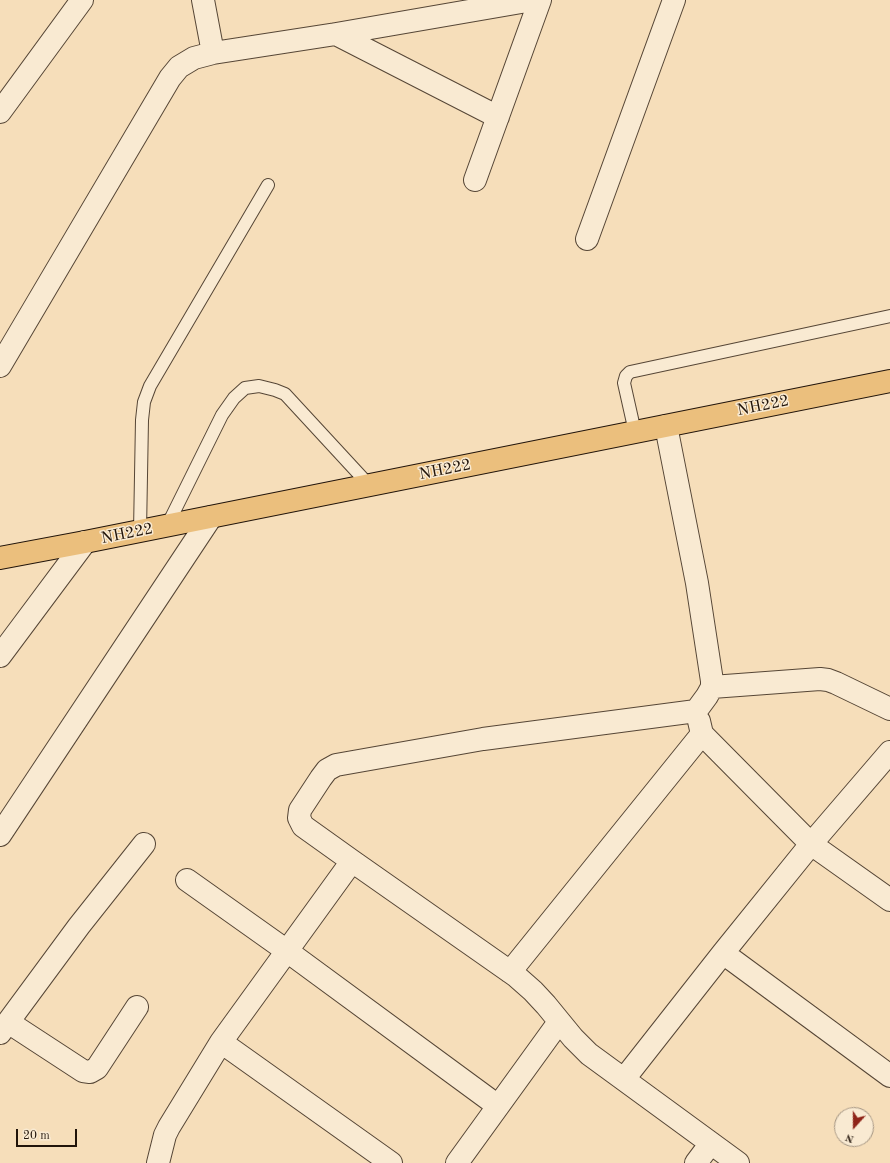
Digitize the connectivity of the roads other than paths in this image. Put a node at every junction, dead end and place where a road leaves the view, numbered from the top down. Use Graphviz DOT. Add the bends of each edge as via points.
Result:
graph roads {
  1 [pos="82,0"];
  2 [pos="203,0"];
  3 [pos="533,0"];
  4 [pos="540,0"];
  5 [pos="674,0"];
  6 [pos="423,9"];
  7 [pos="336,34"];
  8 [pos="213,53"];
  9 [pos="0,112"];
  10 [pos="498,117"];
  11 [pos="475,180"];
  12 [pos="268,185"];
  13 [pos="587,239"];
  14 [pos="890,316"];
  15 [pos="0,366"];
  16 [pos="890,381"];
  17 [pos="666,426"];
  18 [pos="634,432"];
  19 [pos="369,485"];
  20 [pos="211,517"];
  21 [pos="167,526"];
  22 [pos="140,531"];
  23 [pos="85,542"];
  24 [pos="0,558"];
  25 [pos="0,656"];
  26 [pos="712,687"];
  27 [pos="890,709"];
  28 [pos="696,711"];
  29 [pos="702,734"];
  30 [pos="890,752"];
  31 [pos="0,835"];
  32 [pos="144,844"];
  33 [pos="812,844"];
  34 [pos="352,861"];
  35 [pos="187,880"];
  36 [pos="890,900"];
  37 [pos="287,951"];
  38 [pos="723,953"];
  39 [pos="510,972"];
  40 [pos="137,1007"];
  41 [pos="559,1022"];
  42 [pos="4,1028"];
  43 [pos="221,1042"];
  44 [pos="890,1076"];
  45 [pos="624,1079"];
  46 [pos="498,1106"];
  47 [pos="711,1143"];
  48 [pos="158,1163"];
  49 [pos="391,1163"];
  50 [pos="457,1163"];
  51 [pos="696,1163"];
  52 [pos="738,1163"];
  1 -- 9 [label="street"];
  2 -- 8 [label="street"];
  3 -- 6 [label="street"];
  4 -- 10 [label="street"];
  5 -- 13 [label="street"];
  6 -- 7 [label="street"];
  7 -- 8 [label="street"];
  7 -- 10 [label="street"];
  8 -- 15 [label="street" via="194,58 179,67 170,78"];
  10 -- 11 [label="street"];
  12 -- 22 [label="lane" via="150,386 144,402"];
  14 -- 18 [label="lane" via="630,372 624,383"];
  16 -- 17 [label="main road, NH222"];
  17 -- 18 [label="main road, NH222"];
  17 -- 26 [label="street" via="697,583"];
  18 -- 19 [label="main road, NH222"];
  19 -- 20 [label="main road, NH222"];
  19 -- 21 [label="lane" via="285,394 259,386 245,388 222,415"];
  20 -- 21 [label="main road, NH222"];
  20 -- 31 [label="street"];
  21 -- 22 [label="main road, NH222"];
  22 -- 23 [label="main road, NH222"];
  23 -- 24 [label="main road, NH222"];
  23 -- 25 [label="street"];
  26 -- 27 [label="street" via="820,679 836,683"];
  26 -- 28 [label="street"];
  28 -- 29 [label="street"];
  28 -- 34 [label="street" via="483,739 336,765 327,770 321,778 300,810 299,818 304,826"];
  29 -- 33 [label="street"];
  29 -- 39 [label="street"];
  30 -- 33 [label="street"];
  32 -- 42 [label="street" via="79,926"];
  33 -- 36 [label="street"];
  33 -- 38 [label="street"];
  34 -- 37 [label="street"];
  34 -- 39 [label="street"];
  35 -- 37 [label="street"];
  37 -- 43 [label="street"];
  37 -- 46 [label="street"];
  38 -- 44 [label="street"];
  38 -- 45 [label="street"];
  39 -- 41 [label="street" via="533,990"];
  40 -- 42 [label="street" via="97,1068 90,1072 82,1071"];
  41 -- 45 [label="street" via="589,1054"];
  41 -- 46 [label="street"];
  43 -- 48 [label="street" via="169,1127"];
  43 -- 49 [label="street"];
  45 -- 47 [label="street"];
  46 -- 50 [label="street"];
  47 -- 51 [label="street"];
  47 -- 52 [label="street"];
}
